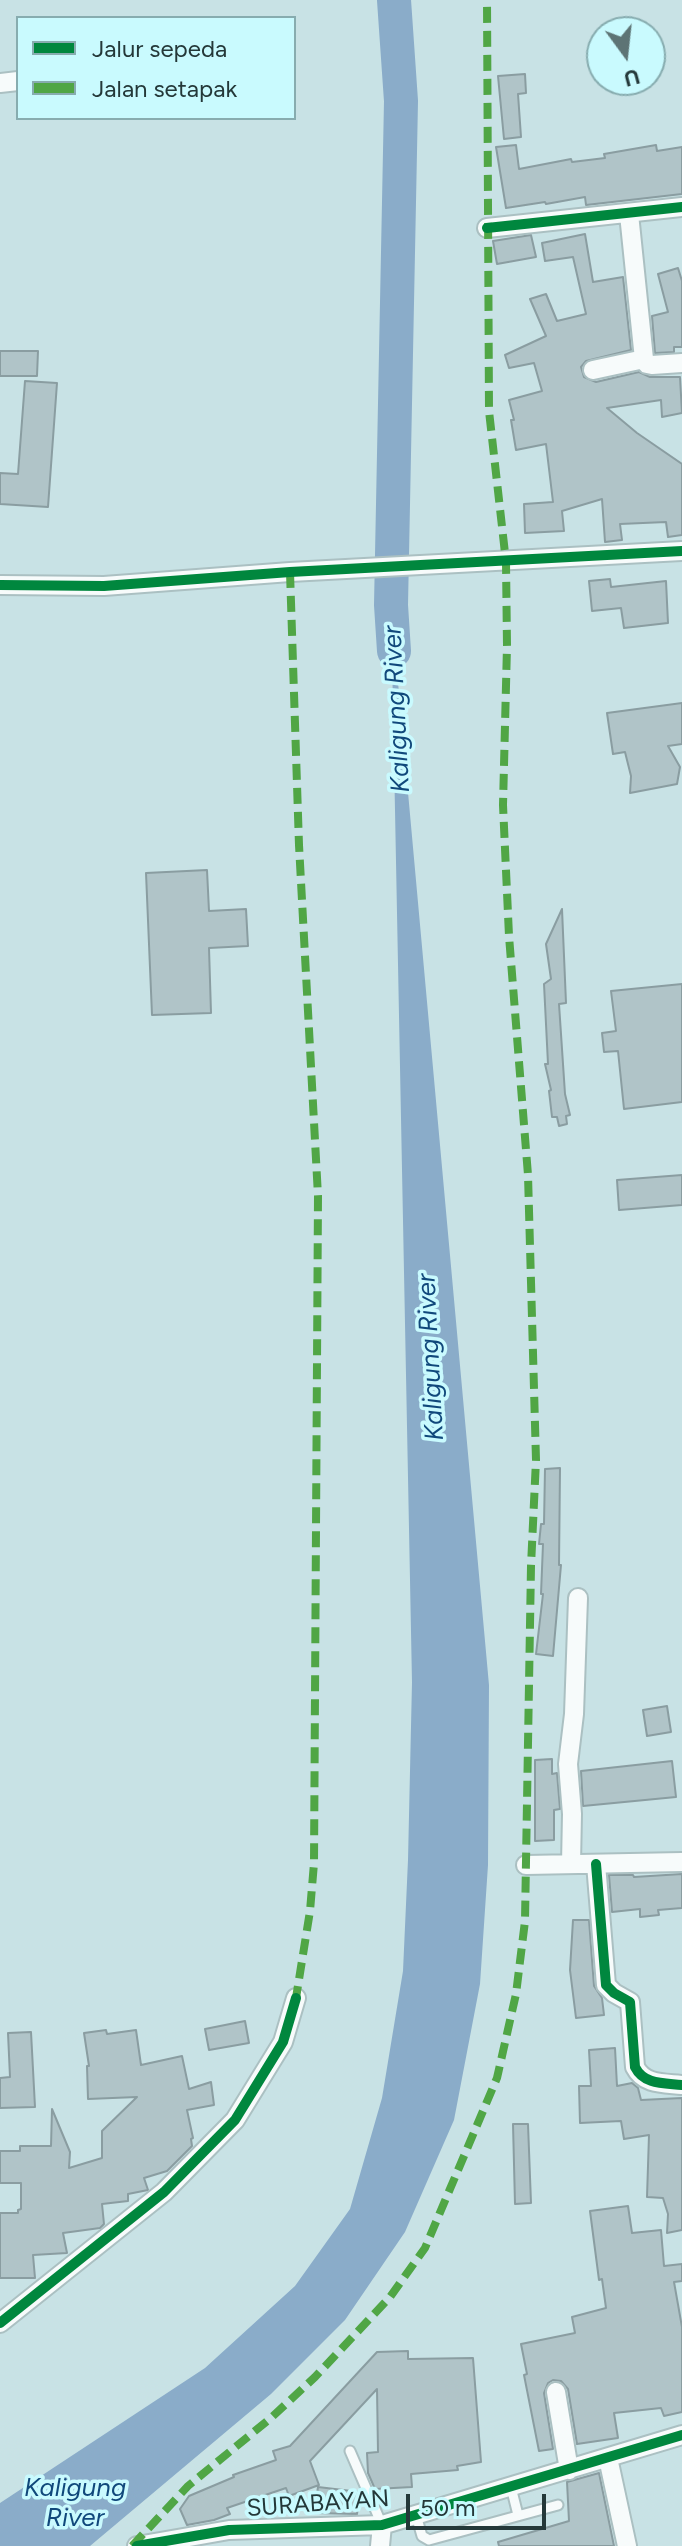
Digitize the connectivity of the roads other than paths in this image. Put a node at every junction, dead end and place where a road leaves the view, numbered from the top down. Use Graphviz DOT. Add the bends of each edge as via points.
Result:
graph roads {
  1 [pos="682,207"];
  2 [pos="629,214"];
  3 [pos="487,228"];
  4 [pos="644,359"];
  5 [pos="682,363"];
  6 [pos="593,370"];
  7 [pos="682,551"];
  8 [pos="0,585"];
  9 [pos="578,1598"];
  10 [pos="682,1862"];
  11 [pos="571,1864"];
  12 [pos="596,1864"];
  13 [pos="526,1865"];
  14 [pos="296,1998"];
  15 [pos="682,2085"];
  16 [pos="0,2323"];
  17 [pos="556,2392"];
  18 [pos="682,2435"];
  19 [pos="350,2451"];
  20 [pos="608,2458"];
  21 [pos="569,2470"];
  22 [pos="511,2487"];
  23 [pos="558,2505"];
  24 [pos="416,2515"];
  25 [pos="518,2515"];
  26 [pos="382,2525"];
  27 [pos="137,2546"];
  28 [pos="380,2546"];
  29 [pos="627,2546"];
  1 -- 2 [label="street"];
  2 -- 3 [label="street"];
  2 -- 4 [label="street"];
  4 -- 5 [label="street" via="652,365"];
  4 -- 6 [label="street"];
  7 -- 8 [label="street" via="104,586"];
  9 -- 11 [label="street" via="568,1764"];
  10 -- 12 [label="street"];
  11 -- 12 [label="street"];
  11 -- 13 [label="street"];
  12 -- 15 [label="street" via="606,1985 630,2002 635,2067 647,2081"];
  14 -- 16 [label="street" via="283,2042 235,2120 164,2192"];
  17 -- 21 [label="street"];
  18 -- 20 [label="street, SURABAYAN"];
  19 -- 26 [label="lane"];
  20 -- 21 [label="street, SURABAYAN"];
  20 -- 29 [label="street"];
  21 -- 22 [label="street, SURABAYAN"];
  22 -- 24 [label="street, SURABAYAN"];
  22 -- 25 [label="lane"];
  23 -- 25 [label="lane"];
  24 -- 25 [label="lane" via="422,2536 429,2540"];
  24 -- 26 [label="street, SURABAYAN"];
  26 -- 27 [label="street, SURABAYAN" via="229,2530"];
  26 -- 28 [label="street"];
}
